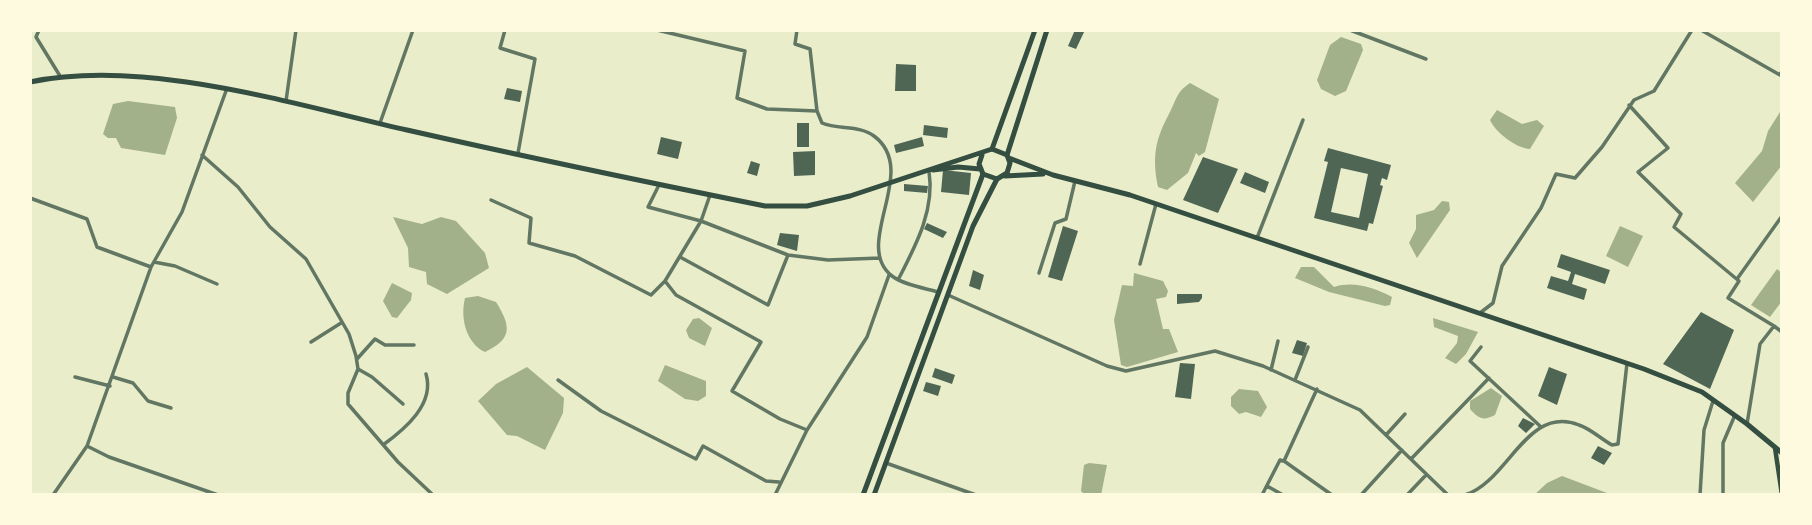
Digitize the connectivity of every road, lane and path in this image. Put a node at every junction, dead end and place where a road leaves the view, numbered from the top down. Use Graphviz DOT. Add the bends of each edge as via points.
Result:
graph roads {
  1 [pos="39,30"];
  2 [pos="296,30"];
  3 [pos="413,30"];
  4 [pos="505,30"];
  5 [pos="657,30"];
  6 [pos="797,30"];
  7 [pos="1035,30"];
  8 [pos="1047,30"];
  9 [pos="1350,30"];
  10 [pos="1692,30"];
  11 [pos="1701,30"];
  12 [pos="30,36"];
  13 [pos="36,37"];
  14 [pos="1426,59"];
  15 [pos="1781,74"];
  16 [pos="60,76"];
  17 [pos="30,82"];
  18 [pos="226,91"];
  19 [pos="286,103"];
  20 [pos="1629,105"];
  21 [pos="817,111"];
  22 [pos="1304,120"];
  23 [pos="380,124"];
  24 [pos="992,149"];
  25 [pos="518,154"];
  26 [pos="202,155"];
  27 [pos="982,155"];
  28 [pos="1008,156"];
  29 [pos="927,170"];
  30 [pos="981,172"];
  31 [pos="1053,175"];
  32 [pos="1000,178"];
  33 [pos="1075,181"];
  34 [pos="891,182"];
  35 [pos="659,184"];
  36 [pos="710,195"];
  37 [pos="30,198"];
  38 [pos="491,200"];
  39 [pos="1156,204"];
  40 [pos="1782,216"];
  41 [pos="701,222"];
  42 [pos="1256,238"];
  43 [pos="788,254"];
  44 [pos="680,257"];
  45 [pos="880,258"];
  46 [pos="1140,264"];
  47 [pos="152,265"];
  48 [pos="1039,273"];
  49 [pos="889,275"];
  50 [pos="1737,279"];
  51 [pos="898,280"];
  52 [pos="665,281"];
  53 [pos="217,284"];
  54 [pos="938,292"];
  55 [pos="947,295"];
  56 [pos="1478,314"];
  57 [pos="341,323"];
  58 [pos="1774,326"];
  59 [pos="1782,332"];
  60 [pos="1278,341"];
  61 [pos="311,342"];
  62 [pos="414,345"];
  63 [pos="1481,346"];
  64 [pos="1308,347"];
  65 [pos="357,359"];
  66 [pos="1627,363"];
  67 [pos="358,369"];
  68 [pos="1271,370"];
  69 [pos="426,374"];
  70 [pos="75,377"];
  71 [pos="113,377"];
  72 [pos="1489,378"];
  73 [pos="558,380"];
  74 [pos="1295,380"];
  75 [pos="110,386"];
  76 [pos="1317,389"];
  77 [pos="1713,400"];
  78 [pos="403,404"];
  79 [pos="171,408"];
  80 [pos="1405,414"];
  81 [pos="1735,415"];
  82 [pos="1747,424"];
  83 [pos="1540,426"];
  84 [pos="807,430"];
  85 [pos="1386,435"];
  86 [pos="383,445"];
  87 [pos="87,446"];
  88 [pos="1775,448"];
  89 [pos="1402,450"];
  90 [pos="1782,453"];
  91 [pos="1411,460"];
  92 [pos="1284,461"];
  93 [pos="886,463"];
  94 [pos="1426,475"];
  95 [pos="779,482"];
  96 [pos="1267,486"];
  97 [pos="53,495"];
  98 [pos="218,495"];
  99 [pos="433,495"];
  100 [pos="775,495"];
  101 [pos="863,495"];
  102 [pos="874,495"];
  103 [pos="976,495"];
  104 [pos="1262,495"];
  105 [pos="1283,495"];
  106 [pos="1332,495"];
  107 [pos="1361,495"];
  108 [pos="1407,495"];
  109 [pos="1448,495"];
  110 [pos="1465,495"];
  111 [pos="1700,495"];
  112 [pos="1723,495"];
  113 [pos="1782,495"];
  1 -- 13 [label="street"];
  2 -- 19 [label="street"];
  3 -- 23 [label="street"];
  4 -- 25 [label="street" via="500,48 535,59"];
  5 -- 21 [label="street" via="745,51 737,98 767,109"];
  6 -- 21 [label="street" via="795,44 810,49"];
  7 -- 24 [label="main road"];
  8 -- 28 [label="main road"];
  9 -- 14 [label="street"];
  10 -- 20 [label="street" via="1654,91"];
  11 -- 15 [label="street"];
  12 -- 13 [label="street"];
  13 -- 16 [label="street"];
  16 -- 17 [label="main road"];
  16 -- 18 [label="main road" via="112,75"];
  18 -- 19 [label="main road"];
  18 -- 26 [label="street"];
  19 -- 23 [label="main road"];
  20 -- 50 [label="street" via="1668,148 1638,172 1681,214 1674,227"];
  20 -- 56 [label="street" via="1575,178 1556,174 1541,208 1502,266 1493,303"];
  21 -- 34 [label="street" via="822,123 833,128 872,134 884,146"];
  22 -- 42 [label="street"];
  23 -- 25 [label="main road"];
  24 -- 27 [label="main road"];
  24 -- 28 [label="main road"];
  25 -- 35 [label="main road"];
  26 -- 47 [label="street" via="182,212"];
  26 -- 57 [label="street" via="302,254"];
  27 -- 29 [label="main road"];
  27 -- 30 [label="main road"];
  28 -- 31 [label="main road"];
  28 -- 32 [label="main road" via="1010,168"];
  29 -- 30 [label="main road" via="958,167"];
  29 -- 34 [label="main road"];
  29 -- 51 [label="street" via="930,206"];
  30 -- 32 [label="main road"];
  30 -- 54 [label="main road"];
  31 -- 32 [label="main road" via="1014,173"];
  31 -- 33 [label="main road"];
  32 -- 55 [label="main road" via="972,226"];
  33 -- 39 [label="main road"];
  33 -- 48 [label="street" via="1066,219 1055,223"];
  34 -- 36 [label="main road" via="807,206 765,206"];
  34 -- 45 [label="street" via="877,240"];
  35 -- 36 [label="main road"];
  35 -- 41 [label="street" via="648,207"];
  36 -- 41 [label="street"];
  37 -- 47 [label="street" via="88,219 97,247"];
  38 -- 52 [label="street" via="531,218 529,243 575,256 651,295"];
  39 -- 42 [label="main road"];
  39 -- 46 [label="street"];
  40 -- 50 [label="street"];
  41 -- 43 [label="street"];
  41 -- 44 [label="street"];
  42 -- 56 [label="main road"];
  43 -- 44 [label="street" via="768,305"];
  43 -- 45 [label="street" via="828,260"];
  44 -- 52 [label="street"];
  45 -- 49 [label="street"];
  47 -- 53 [label="street" via="175,266"];
  47 -- 71 [label="street"];
  49 -- 51 [label="street"];
  49 -- 84 [label="street" via="867,337"];
  50 -- 58 [label="street" via="1728,298"];
  51 -- 54 [label="street"];
  52 -- 84 [label="street" via="676,295 761,342 732,391"];
  54 -- 101 [label="main road"];
  55 -- 68 [label="street" via="1126,371 1215,351"];
  55 -- 93 [label="main road"];
  56 -- 66 [label="main road"];
  57 -- 61 [label="street"];
  57 -- 65 [label="street"];
  58 -- 59 [label="street"];
  58 -- 82 [label="street" via="1760,344"];
  60 -- 68 [label="street"];
  62 -- 65 [label="street" via="385,345 375,339"];
  63 -- 72 [label="street" via="1470,361"];
  64 -- 74 [label="street"];
  65 -- 67 [label="street"];
  66 -- 77 [label="main road"];
  66 -- 83 [label="street" via="1618,444 1612,445 1580,425 1561,421"];
  67 -- 78 [label="street"];
  67 -- 86 [label="street" via="348,404"];
  68 -- 74 [label="street"];
  69 -- 86 [label="street" via="429,385 423,405 403,430"];
  70 -- 75 [label="street"];
  71 -- 75 [label="street"];
  71 -- 79 [label="street" via="133,383 148,401"];
  72 -- 83 [label="street"];
  72 -- 91 [label="street"];
  73 -- 95 [label="street" via="601,411 696,459 704,446 766,481"];
  74 -- 76 [label="street"];
  75 -- 87 [label="street"];
  76 -- 85 [label="street" via="1360,410"];
  76 -- 92 [label="street"];
  77 -- 81 [label="main road"];
  77 -- 111 [label="street" via="1704,430"];
  80 -- 85 [label="street"];
  81 -- 82 [label="main road"];
  81 -- 112 [label="street" via="1723,443"];
  82 -- 88 [label="main road"];
  83 -- 110 [label="street" via="1503,467"];
  84 -- 95 [label="street"];
  85 -- 89 [label="street"];
  86 -- 99 [label="street"];
  87 -- 97 [label="street"];
  87 -- 98 [label="street"];
  88 -- 90 [label="main road"];
  88 -- 113 [label="main road"];
  89 -- 91 [label="street"];
  89 -- 107 [label="street"];
  91 -- 94 [label="street"];
  92 -- 96 [label="street" via="1280,460"];
  92 -- 106 [label="street"];
  93 -- 102 [label="main road"];
  93 -- 103 [label="street"];
  94 -- 108 [label="street"];
  94 -- 109 [label="street"];
  95 -- 100 [label="street"];
  96 -- 104 [label="street"];
  96 -- 105 [label="street"];
}
